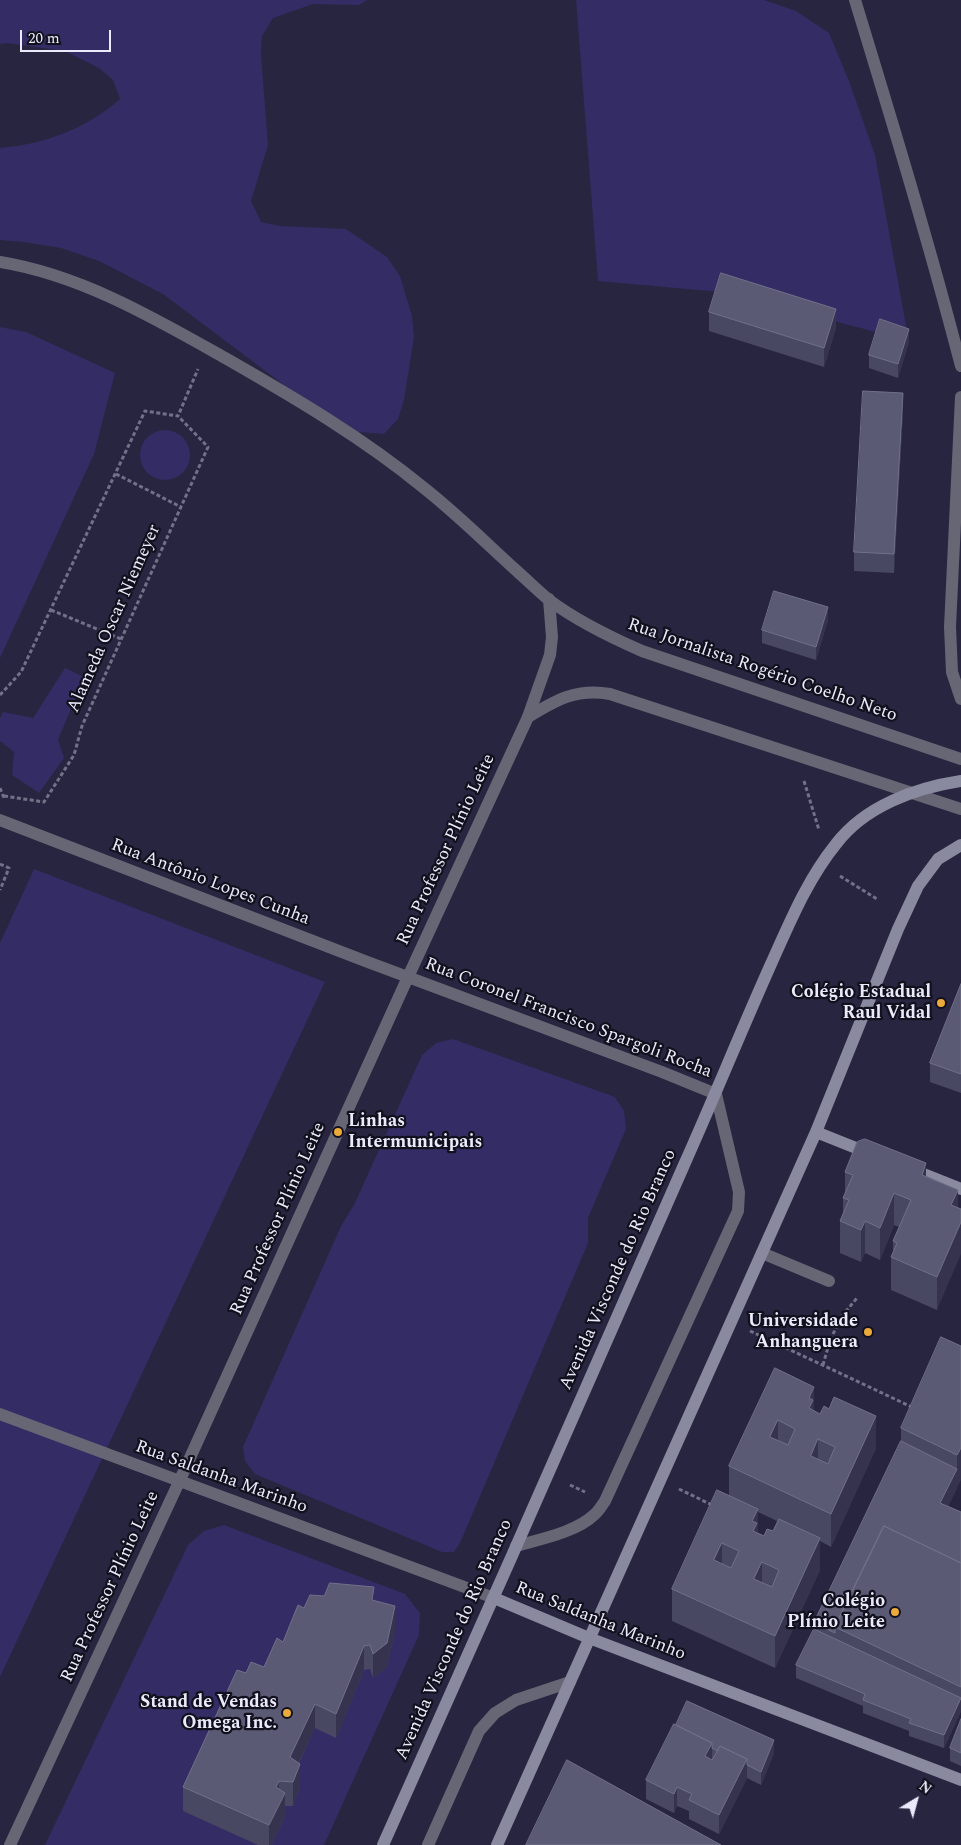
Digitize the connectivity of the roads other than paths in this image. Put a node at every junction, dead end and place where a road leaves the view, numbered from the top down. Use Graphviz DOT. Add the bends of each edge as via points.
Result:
graph roads {
  1 [pos="855,0"];
  2 [pos="0,262"];
  3 [pos="961,366"];
  4 [pos="961,397"];
  5 [pos="549,599"];
  6 [pos="961,699"];
  7 [pos="528,717"];
  8 [pos="961,759"];
  9 [pos="961,781"];
  10 [pos="912,792"];
  11 [pos="961,809"];
  12 [pos="0,820"];
  13 [pos="961,845"];
  14 [pos="408,977"];
  15 [pos="716,1094"];
  16 [pos="816,1132"];
  17 [pos="879,1157"];
  18 [pos="897,1164"];
  19 [pos="961,1189"];
  20 [pos="762,1253"];
  21 [pos="829,1281"];
  22 [pos="0,1414"];
  23 [pos="179,1482"];
  24 [pos="516,1546"];
  25 [pos="494,1598"];
  26 [pos="589,1638"];
  27 [pos="570,1682"];
  28 [pos="961,1780"];
  29 [pos="10,1845"];
  30 [pos="383,1845"];
  31 [pos="428,1845"];
  32 [pos="496,1845"];
  1 -- 3 [label="street"];
  2 -- 5 [label="street, Rua Jornalista Rogério Coelho Neto" via="48,273 87,288 208,348 272,385 375,450 427,490"];
  4 -- 6 [label="street" via="950,627 952,672"];
  5 -- 7 [label="street, Rua Professor Plínio Leite" via="550,655"];
  5 -- 8 [label="street, Rua Jornalista Rogério Coelho Neto" via="604,633 642,651"];
  7 -- 10 [label="street" via="578,692 610,694"];
  7 -- 14 [label="street, Rua Professor Plínio Leite"];
  9 -- 10 [label="main road, Avenida Visconde do Rio Branco"];
  10 -- 11 [label="street"];
  10 -- 15 [label="main road, Avenida Visconde do Rio Branco" via="850,827 820,865 792,918"];
  12 -- 14 [label="street, Rua Antônio Lopes Cunha"];
  13 -- 16 [label="main road" via="938,859 918,886"];
  14 -- 15 [label="street, Rua Coronel Francisco Spargoli Rocha"];
  14 -- 23 [label="street, Rua Professor Plínio Leite"];
  15 -- 24 [label="main road, Avenida Visconde do Rio Branco"];
  15 -- 24 [label="street" via="738,1192 738,1211 605,1501 596,1514 581,1524"];
  16 -- 17 [label="main road"];
  16 -- 20 [label="main road"];
  18 -- 19 [label="main road"];
  20 -- 21 [label="street"];
  20 -- 26 [label="main road"];
  22 -- 23 [label="street, Rua Saldanha Marinho"];
  23 -- 25 [label="street, Rua Saldanha Marinho"];
  23 -- 29 [label="street, Rua Professor Plínio Leite"];
  24 -- 25 [label="main road, Avenida Visconde do Rio Branco"];
  25 -- 26 [label="main road, Rua Saldanha Marinho"];
  25 -- 30 [label="main road, Avenida Visconde do Rio Branco"];
  26 -- 27 [label="main road"];
  26 -- 28 [label="main road, Rua Saldanha Marinho"];
  27 -- 31 [label="street" via="516,1700 495,1713 479,1731"];
  27 -- 32 [label="main road"];
}
